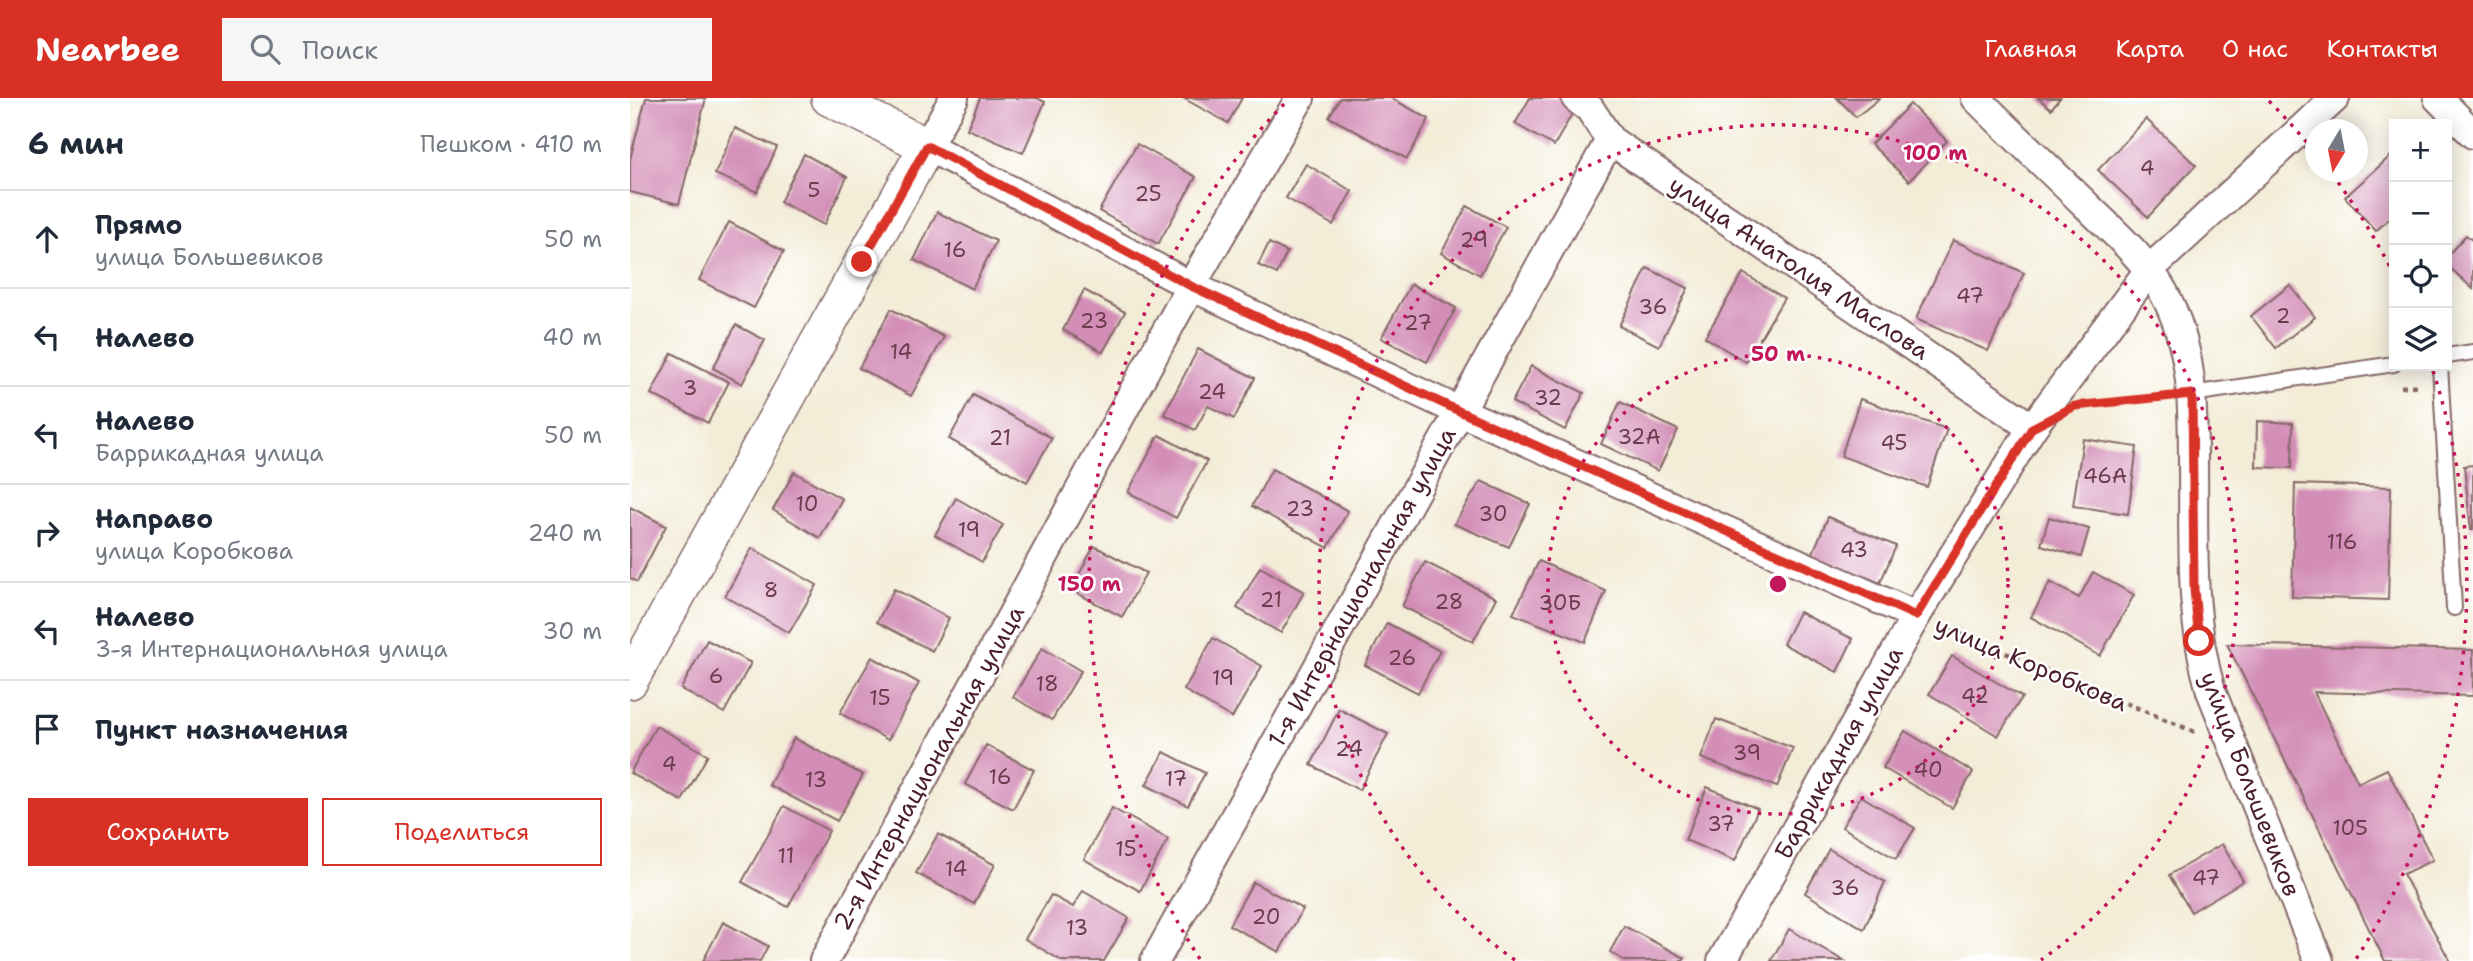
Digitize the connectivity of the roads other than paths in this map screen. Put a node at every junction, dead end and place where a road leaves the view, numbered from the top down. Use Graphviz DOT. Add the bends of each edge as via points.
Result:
graph roads {
  1 [pos="829,98"];
  2 [pos="954,98"];
  3 [pos="1300,98"];
  4 [pos="1576,98"];
  5 [pos="1976,98"];
  6 [pos="2335,98"];
  7 [pos="2438,98"];
  8 [pos="2473,134"];
  9 [pos="1610,140"];
  10 [pos="927,146"];
  11 [pos="2149,270"];
  12 [pos="1191,286"];
  13 [pos="2473,352"];
  14 [pos="2452,355"];
  15 [pos="2389,364"];
  16 [pos="2440,371"];
  17 [pos="2192,394"];
  18 [pos="1459,411"];
  19 [pos="2032,428"];
  20 [pos="2454,608"];
  21 [pos="1916,616"];
  22 [pos="630,681"];
  23 [pos="824,961"];
  24 [pos="1155,961"];
  25 [pos="1722,961"];
  26 [pos="2319,961"];
  1 -- 10 [label="street, улица Коробкова"];
  2 -- 10 [label="street"];
  3 -- 12 [label="street, 2-я Интернациональная улица"];
  4 -- 9 [label="street, улица Анатолия Маслова" via="1590,109"];
  5 -- 11 [label="street, улица Большевиков"];
  6 -- 11 [label="street, Баррикадная улица"];
  7 -- 8 [label="street"];
  9 -- 18 [label="street, 1-я Интернациональная улица"];
  9 -- 19 [label="street, улица Анатолия Маслова"];
  10 -- 12 [label="street, улица Коробкова"];
  10 -- 22 [label="street"];
  11 -- 17 [label="street, улица Большевиков" via="2182,336"];
  11 -- 19 [label="street, Баррикадная улица"];
  12 -- 18 [label="street, улица Коробкова"];
  12 -- 23 [label="street, 2-я Интернациональная улица"];
  13 -- 14 [label="lane"];
  15 -- 17 [label="lane"];
  16 -- 20 [label="lane"];
  17 -- 26 [label="street, улица Большевиков" via="2194,589 2202,658"];
  18 -- 21 [label="street, улица Коробкова"];
  18 -- 24 [label="street, 1-я Интернациональная улица"];
  19 -- 21 [label="street, Баррикадная улица"];
  21 -- 25 [label="street, Баррикадная улица"];
}
